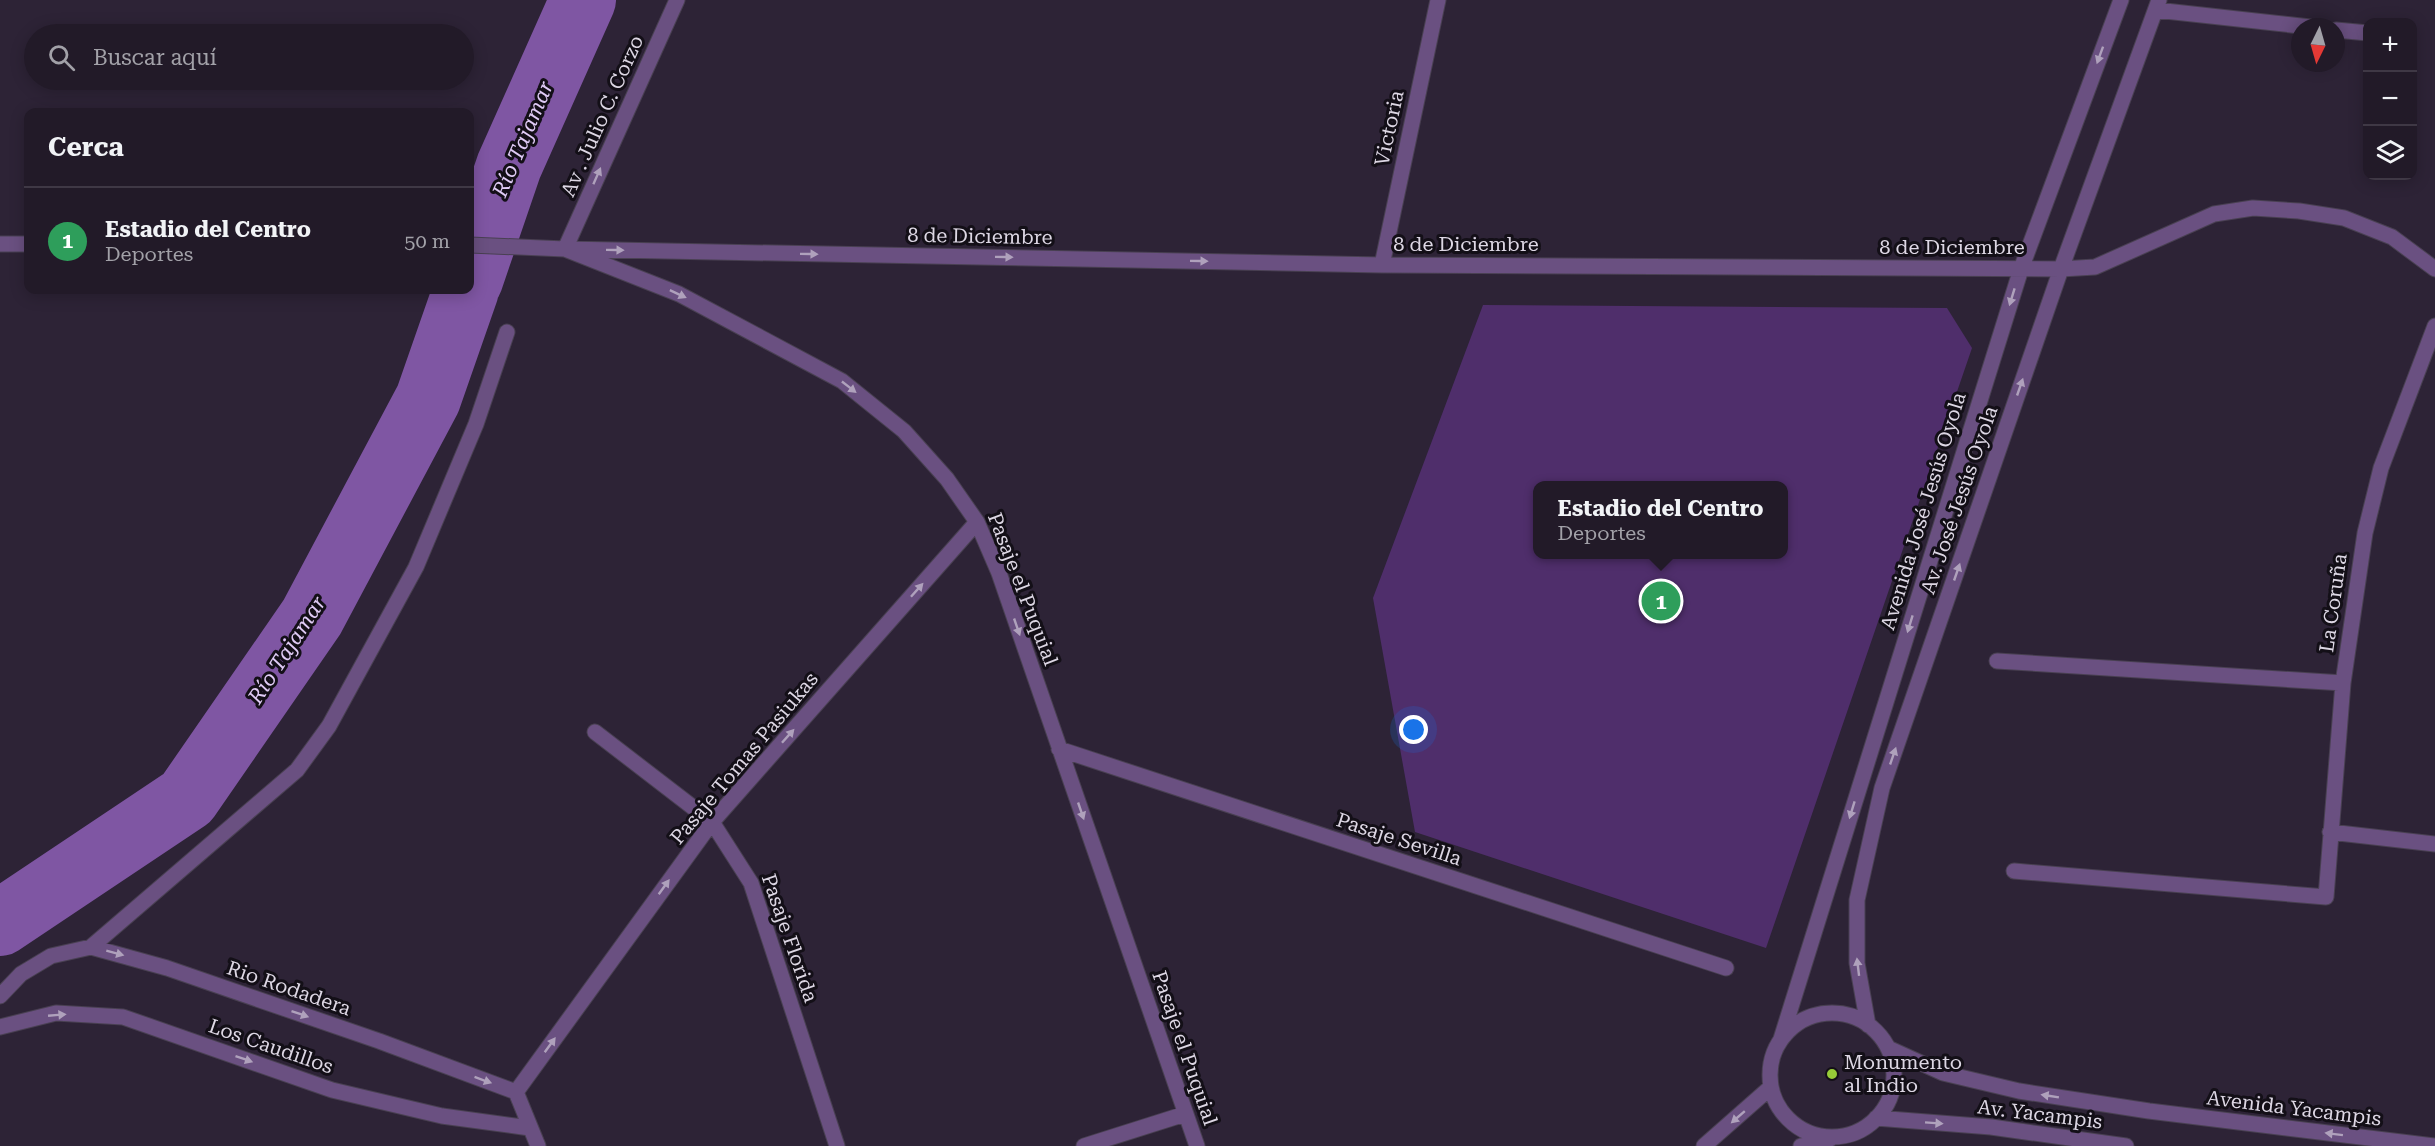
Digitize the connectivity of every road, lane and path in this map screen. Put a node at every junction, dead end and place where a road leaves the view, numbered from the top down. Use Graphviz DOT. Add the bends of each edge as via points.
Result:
graph roads {
  1 [pos="677,0"];
  2 [pos="1438,0"];
  3 [pos="2121,0"];
  4 [pos="2157,5"];
  5 [pos="2291,24"];
  6 [pos="2345,31"];
  7 [pos="2363,33"];
  8 [pos="0,244"];
  9 [pos="24,244"];
  10 [pos="474,244"];
  11 [pos="565,249"];
  12 [pos="1382,265"];
  13 [pos="2020,269"];
  14 [pos="2061,269"];
  15 [pos="2435,269"];
  16 [pos="2435,326"];
  17 [pos="507,332"];
  18 [pos="977,522"];
  19 [pos="1997,661"];
  20 [pos="2343,682"];
  21 [pos="595,732"];
  22 [pos="1059,749"];
  23 [pos="712,822"];
  24 [pos="2330,832"];
  25 [pos="2435,844"];
  26 [pos="2014,871"];
  27 [pos="91,947"];
  28 [pos="1726,968"];
  29 [pos="0,996"];
  30 [pos="1868,1025"];
  31 [pos="0,1027"];
  32 [pos="1781,1039"];
  33 [pos="1888,1048"];
  34 [pos="1771,1087"];
  35 [pos="516,1092"];
  36 [pos="1185,1114"];
  37 [pos="1876,1118"];
  38 [pos="530,1128"];
  39 [pos="1839,1137"];
  40 [pos="538,1146"];
  41 [pos="837,1146"];
  42 [pos="1084,1146"];
  43 [pos="1197,1146"];
  44 [pos="1704,1146"];
  45 [pos="1801,1146"];
  46 [pos="2126,1146"];
  47 [pos="2434,1146"];
  11 -- 1 [label="street, Av . Julio C. Corzo, one-way"];
  2 -- 12 [label="street, Victoria"];
  3 -- 13 [label="street, Avenida José Jesús Oyola, one-way"];
  4 -- 5 [label="street"];
  4 -- 14 [label="street, Av. José Jesús Oyola"];
  6 -- 7 [label="street"];
  8 -- 9 [label="street"];
  10 -- 11 [label="street, 8 de Diciembre"];
  11 -- 12 [label="street, 8 de Diciembre, one-way"];
  11 -- 18 [label="street, Pasaje el Puquial, one-way" via="678,294 842,381 904,431 947,479"];
  12 -- 13 [label="street, 8 de Diciembre"];
  13 -- 14 [label="street, 8 de Diciembre"];
  13 -- 32 [label="street, Avenida José Jesús Oyola, one-way"];
  14 -- 15 [label="street, 8 de Diciembre" via="2095,267 2214,214 2253,208 2344,218 2392,237"];
  30 -- 14 [label="street, Av. José Jesús Oyola, one-way" via="1857,963 1857,900 1874,819"];
  16 -- 20 [label="street, La Coruña" via="2381,468 2365,533"];
  17 -- 27 [label="street" via="476,424 417,567 329,726 297,770"];
  18 -- 22 [label="street, Pasaje el Puquial, one-way" via="999,573"];
  23 -- 18 [label="street, Pasaje Tomas Pasiukas, one-way"];
  19 -- 20 [label="street"];
  20 -- 24 [label="street, La Coruña"];
  21 -- 23 [label="street, Pasaje Florida"];
  22 -- 28 [label="street, Pasaje Sevilla"];
  22 -- 36 [label="street, Pasaje el Puquial, one-way"];
  35 -- 23 [label="street, Pasaje Tomas Pasiukas, one-way"];
  23 -- 41 [label="street, Pasaje Florida" via="751,883"];
  24 -- 25 [label="street"];
  24 -- 26 [label="street, La Coruña" via="2326,897"];
  27 -- 29 [label="street, Rio Rodadera" via="51,956 21,974"];
  27 -- 35 [label="street, Rio Rodadera, one-way" via="167,968"];
  30 -- 32 [label="street" via="1851,1016 1812,1016"];
  30 -- 33 [label="street"];
  31 -- 38 [label="street, Los Caudillos, one-way" via="56,1013 123,1017 332,1090 442,1116"];
  32 -- 34 [label="street" via="1772,1062"];
  33 -- 37 [label="street" via="1893,1063 1892,1093"];
  47 -- 33 [label="street, Avenida Yacampis, one-way" via="2019,1091 1954,1076"];
  34 -- 39 [label="street" via="1788,1119 1812,1133"];
  34 -- 44 [label="street, one-way"];
  35 -- 38 [label="street"];
  36 -- 42 [label="street"];
  36 -- 43 [label="street, Pasaje el Puquial"];
  37 -- 39 [label="street"];
  37 -- 46 [label="street, Av. Yacampis, one-way" via="1991,1127"];
  38 -- 40 [label="street"];
  39 -- 45 [label="street"];
}
